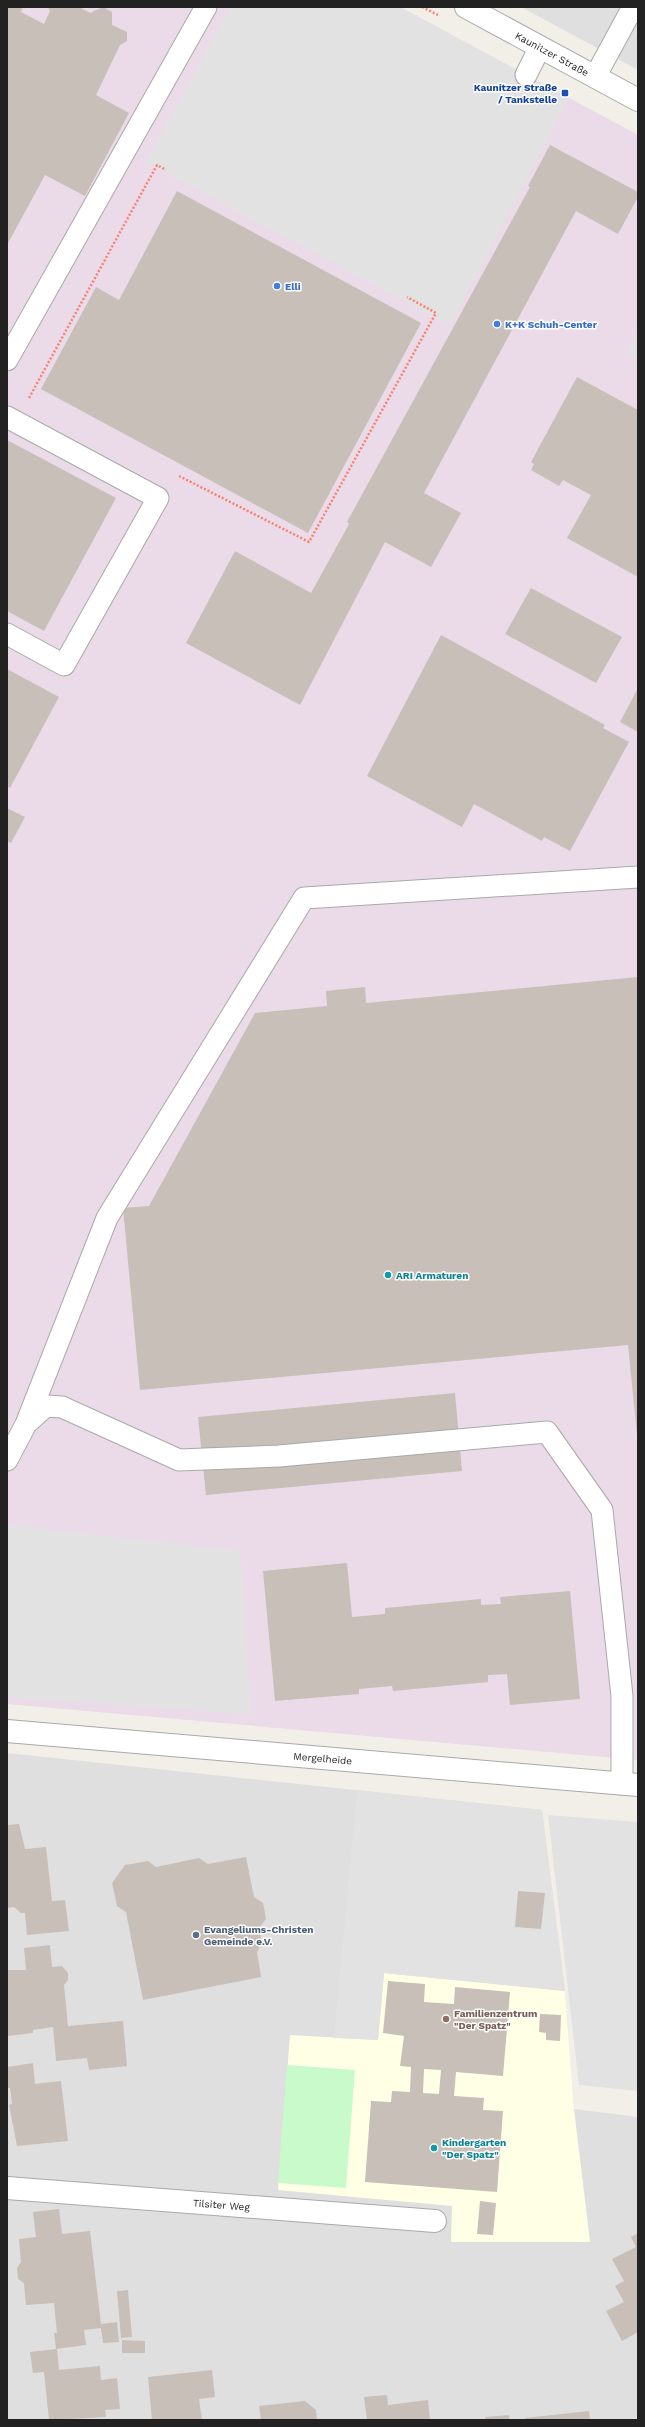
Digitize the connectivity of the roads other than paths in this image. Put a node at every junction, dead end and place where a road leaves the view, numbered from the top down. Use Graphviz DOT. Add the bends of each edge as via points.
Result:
graph roads {
  1 [pos="206,7"];
  2 [pos="633,7"];
  3 [pos="475,9"];
  4 [pos="540,47"];
  5 [pos="526,75"];
  6 [pos="595,77"];
  7 [pos="638,100"];
  8 [pos="7,360"];
  9 [pos="7,417"];
  10 [pos="7,634"];
  11 [pos="638,877"];
  12 [pos="26,1424"];
  13 [pos="7,1460"];
  14 [pos="7,1731"];
  15 [pos="630,1785"];
  16 [pos="7,2188"];
  17 [pos="435,2221"];
  1 -- 8 [label="lane"];
  2 -- 6 [label="lane"];
  3 -- 4 [label="street, Kaunitzer Straße"];
  4 -- 5 [label="lane"];
  4 -- 6 [label="street, Kaunitzer Straße"];
  6 -- 7 [label="street, Kaunitzer Straße"];
  9 -- 10 [label="lane" via="158,498 64,665"];
  11 -- 12 [label="lane" via="304,898 106,1218"];
  12 -- 13 [label="lane"];
  12 -- 15 [label="lane" via="46,1406 62,1407 179,1460 280,1456 546,1432 602,1510"];
  14 -- 15 [label="street, Mergelheide"];
  16 -- 17 [label="street, Tilsiter Weg"];
}
